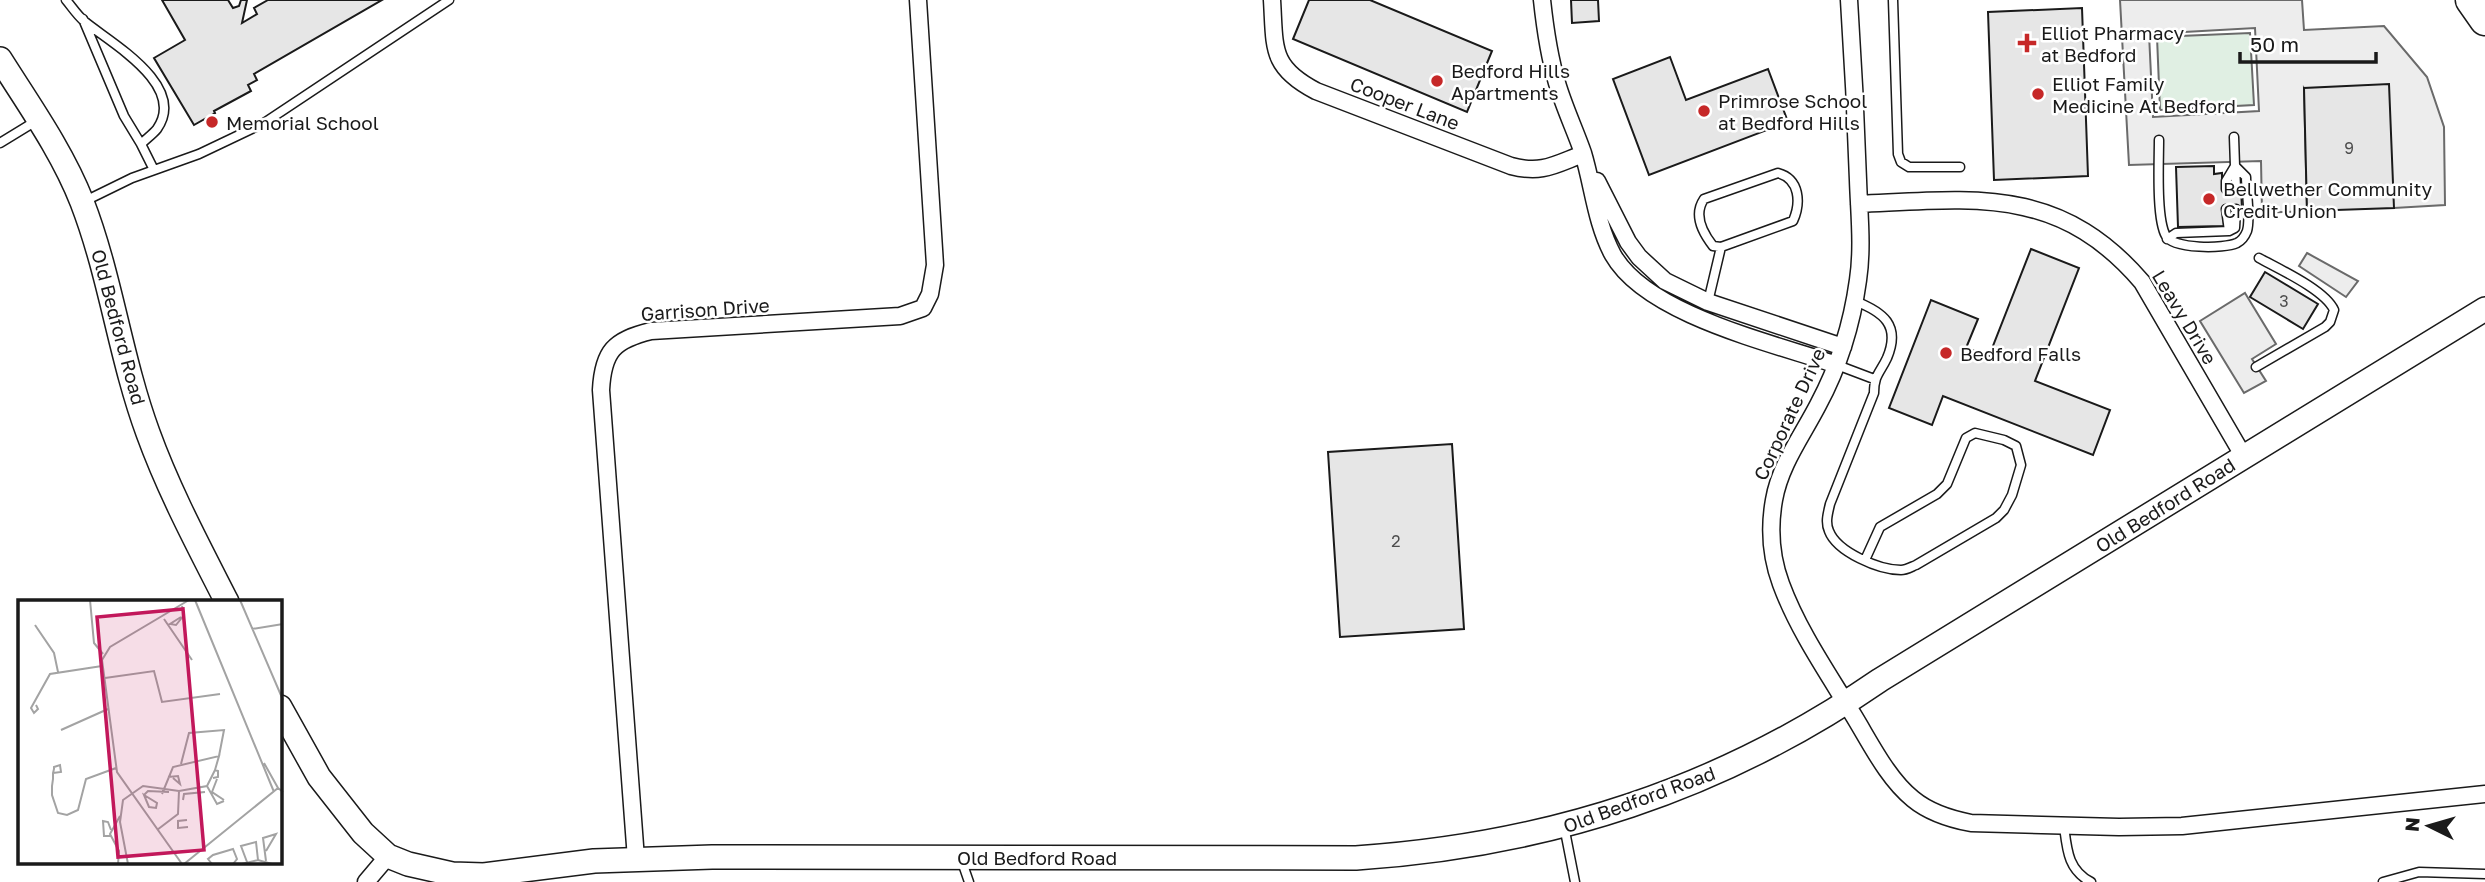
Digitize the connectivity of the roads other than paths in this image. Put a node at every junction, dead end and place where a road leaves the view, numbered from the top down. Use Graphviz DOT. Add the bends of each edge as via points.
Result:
graph roads {
  1 [pos="66,0"];
  2 [pos="449,0"];
  3 [pos="918,0"];
  4 [pos="1272,0"];
  5 [pos="1542,0"];
  6 [pos="1849,0"];
  7 [pos="1893,0"];
  8 [pos="2471,0"];
  9 [pos="83,19"];
  10 [pos="2485,20"];
  11 [pos="0,59"];
  12 [pos="39,120"];
  13 [pos="2234,137"];
  14 [pos="2159,140"];
  15 [pos="0,143"];
  16 [pos="141,144"];
  17 [pos="1583,154"];
  18 [pos="2235,166"];
  19 [pos="1960,167"];
  20 [pos="154,170"];
  21 [pos="2231,189"];
  22 [pos="82,202"];
  23 [pos="1859,204"];
  24 [pos="2226,209"];
  25 [pos="2236,209"];
  26 [pos="2229,231"];
  27 [pos="2167,239"];
  28 [pos="1721,247"];
  29 [pos="2259,257"];
  30 [pos="1855,301"];
  31 [pos="1708,302"];
  32 [pos="2485,309"];
  33 [pos="1843,347"];
  34 [pos="1837,365"];
  35 [pos="2256,367"];
  36 [pos="1874,379"];
  37 [pos="2244,457"];
  38 [pos="1865,560"];
  39 [pos="226,600"];
  40 [pos="1846,703"];
  41 [pos="282,711"];
  42 [pos="2485,794"];
  43 [pos="1564,826"];
  44 [pos="2064,826"];
  45 [pos="388,856"];
  46 [pos="960,857"];
  47 [pos="636,859"];
  48 [pos="2485,874"];
  49 [pos="507,877"];
  50 [pos="366,882"];
  51 [pos="969,882"];
  52 [pos="1575,882"];
  53 [pos="2091,882"];
  54 [pos="2383,882"];
  1 -- 9 [label="lane"];
  2 -- 20 [label="lane" via="264,123"];
  3 -- 47 [label="street, Garrison Drive" via="935,265 923,308 862,320 651,331 611,349 602,368"];
  4 -- 17 [label="street, Cooper Lane" via="1279,62 1316,91 1529,171"];
  5 -- 17 [label="street" via="1554,72"];
  6 -- 23 [label="street, Corporate Drive"];
  7 -- 19 [label="lane" via="1901,162 1909,167"];
  8 -- 10 [label="highway"];
  9 -- 16 [label="lane" via="124,116"];
  9 -- 16 [label="lane" via="145,68 157,88 163,116"];
  11 -- 12 [label="street, Old Bedford Road"];
  12 -- 15 [label="lane"];
  12 -- 22 [label="street, Old Bedford Road"];
  13 -- 18 [label="lane"];
  14 -- 27 [label="lane" via="2161,225"];
  16 -- 20 [label="lane"];
  17 -- 31 [label="street" via="1639,257 1665,281"];
  17 -- 34 [label="street" via="1613,255 1639,286 1702,320"];
  18 -- 21 [label="lane" via="2226,181"];
  18 -- 27 [label="lane" via="2246,177 2247,230 2242,240 2234,245 2190,246"];
  20 -- 22 [label="lane"];
  22 -- 39 [label="street, Old Bedford Road" via="149,435"];
  23 -- 30 [label="street, Corporate Drive" via="1860,267"];
  23 -- 37 [label="street, Leavy Drive" via="1999,201 2049,213 2090,234 2142,282"];
  24 -- 26 [label="lane"];
  25 -- 26 [label="lane" via="2235,228"];
  26 -- 27 [label="lane" via="2176,233"];
  28 -- 28 [label="lane" via="1793,221 1798,197 1786,175 1778,173 1704,199 1699,221 1713,246"];
  28 -- 31 [label="lane"];
  29 -- 35 [label="lane" via="2313,290 2334,310 2325,327"];
  30 -- 33 [label="street, Corporate Drive"];
  30 -- 36 [label="lane" via="1881,313 1891,331 1890,348"];
  31 -- 33 [label="street"];
  32 -- 37 [label="street, Old Bedford Road"];
  33 -- 34 [label="street, Corporate Drive"];
  34 -- 36 [label="lane"];
  34 -- 40 [label="street, Corporate Drive" via="1787,459 1774,499 1772,541 1781,584"];
  36 -- 38 [label="lane" via="1874,393 1826,518 1836,545"];
  37 -- 40 [label="street, Old Bedford Road"];
  38 -- 38 [label="lane" via="1903,570 1996,518 2012,495 2021,465 2015,446 1975,433 1966,438 1947,484 1880,527"];
  40 -- 43 [label="street, Old Bedford Road" via="1727,767 1608,814"];
  40 -- 44 [label="street" via="1898,785 1931,811 1971,823"];
  41 -- 45 [label="street, Old Bedford Road" via="319,777 363,833"];
  42 -- 44 [label="street" via="2182,826"];
  43 -- 46 [label="street, Old Bedford Road" via="1421,854 1356,858"];
  43 -- 52 [label="lane"];
  44 -- 53 [label="lane" via="2077,874"];
  45 -- 49 [label="street, Old Bedford Road" via="452,874"];
  45 -- 50 [label="street"];
  46 -- 47 [label="street, Old Bedford Road"];
  46 -- 51 [label="lane"];
  47 -- 49 [label="street, Old Bedford Road" via="594,861"];
  48 -- 54 [label="lane" via="2419,872"];
}
